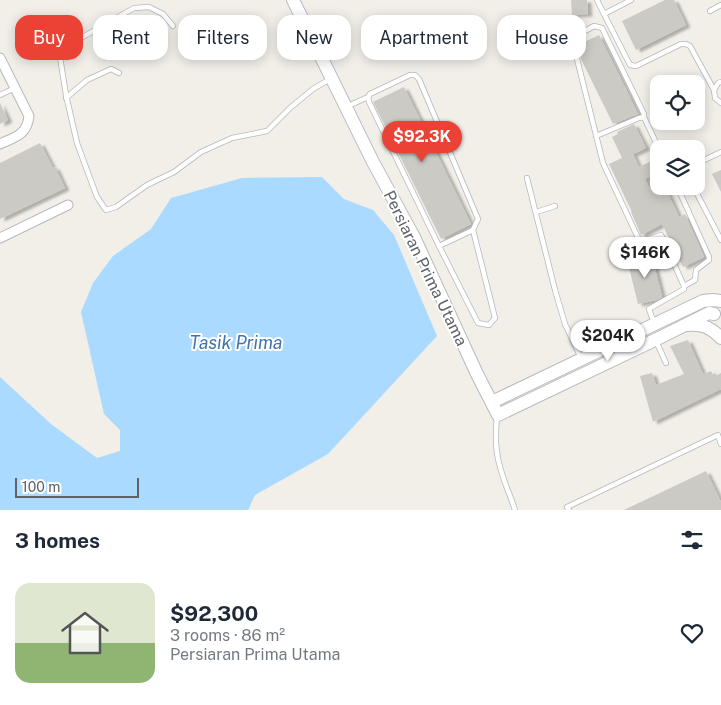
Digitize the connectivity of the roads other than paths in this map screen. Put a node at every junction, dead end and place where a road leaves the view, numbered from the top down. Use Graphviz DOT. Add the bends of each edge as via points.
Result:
graph roads {
  1 [pos="293,0"];
  2 [pos="597,0"];
  3 [pos="631,0"];
  4 [pos="721,5"];
  5 [pos="710,10"];
  6 [pos="604,14"];
  7 [pos="173,26"];
  8 [pos="0,58"];
  9 [pos="119,73"];
  10 [pos="332,78"];
  11 [pos="721,82"];
  12 [pos="15,88"];
  13 [pos="714,90"];
  14 [pos="0,95"];
  15 [pos="368,97"];
  16 [pos="66,98"];
  17 [pos="721,103"];
  18 [pos="346,108"];
  19 [pos="644,117"];
  20 [pos="596,136"];
  21 [pos="655,140"];
  22 [pos="0,144"];
  23 [pos="721,152"];
  24 [pos="705,160"];
  25 [pos="527,178"];
  26 [pos="681,195"];
  27 [pos="698,195"];
  28 [pos="68,205"];
  29 [pos="556,206"];
  30 [pos="536,212"];
  31 [pos="721,225"];
  32 [pos="715,228"];
  33 [pos="473,230"];
  34 [pos="0,238"];
  35 [pos="721,240"];
  36 [pos="640,242"];
  37 [pos="439,246"];
  38 [pos="629,250"];
  39 [pos="684,286"];
  40 [pos="721,301"];
  41 [pos="717,319"];
  42 [pos="596,324"];
  43 [pos="655,324"];
  44 [pos="684,326"];
  45 [pos="658,338"];
  46 [pos="721,338"];
  47 [pos="606,348"];
  48 [pos="581,360"];
  49 [pos="666,363"];
  50 [pos="492,402"];
  51 [pos="498,415"];
  52 [pos="721,444"];
  53 [pos="515,510"];
  54 [pos="569,510"];
  1 -- 10 [label="main road, Persiaran Prima Utama"];
  2 -- 6 [label="lane"];
  3 -- 6 [label="lane"];
  4 -- 5 [label="lane"];
  6 -- 13 [label="lane" via="630,65 636,66 686,44"];
  7 -- 16 [label="lane" via="163,14 149,7 134,8 59,51"];
  8 -- 12 [label="street"];
  9 -- 16 [label="lane" via="111,69 87,80"];
  10 -- 16 [label="lane" via="298,102 267,131 232,138 201,152 174,172 106,210 97,197 77,143"];
  10 -- 18 [label="main road, Persiaran Prima Utama"];
  11 -- 13 [label="lane"];
  12 -- 14 [label="lane"];
  12 -- 22 [label="street" via="29,116 28,125 22,133"];
  13 -- 17 [label="lane" via="715,98"];
  15 -- 18 [label="lane"];
  15 -- 33 [label="lane" via="410,75 419,79 478,220"];
  15 -- 37 [label="lane"];
  18 -- 50 [label="main road, Persiaran Prima Utama" via="414,237"];
  19 -- 20 [label="lane"];
  19 -- 20 [label="lane" via="602,28 594,26 574,38 572,43"];
  19 -- 21 [label="lane"];
  20 -- 36 [label="lane" via="602,163"];
  23 -- 24 [label="lane"];
  25 -- 30 [label="lane"];
  26 -- 39 [label="lane" via="709,258 696,270 695,280"];
  27 -- 32 [label="lane"];
  28 -- 34 [label="street"];
  29 -- 30 [label="lane"];
  30 -- 48 [label="lane" via="565,324"];
  31 -- 32 [label="lane"];
  32 -- 35 [label="lane"];
  33 -- 37 [label="lane"];
  33 -- 37 [label="lane" via="495,318 489,325 478,322"];
  36 -- 38 [label="lane"];
  36 -- 39 [label="lane" via="661,235"];
  39 -- 43 [label="lane" via="684,290 649,309"];
  40 -- 41 [label="main road"];
  40 -- 43 [label="main road" via="703,301"];
  41 -- 44 [label="main road" via="709,313"];
  42 -- 47 [label="lane"];
  43 -- 45 [label="main road"];
  43 -- 47 [label="main road"];
  44 -- 45 [label="main road"];
  44 -- 46 [label="main road" via="699,325 713,330"];
  45 -- 49 [label="lane"];
  45 -- 51 [label="main road"];
  47 -- 48 [label="main road"];
  48 -- 50 [label="main road"];
  50 -- 51 [label="main road, Persiaran Prima Utama"];
  51 -- 53 [label="lane" via="497,452"];
  52 -- 54 [label="lane" via="718,436 567,507"];
}
